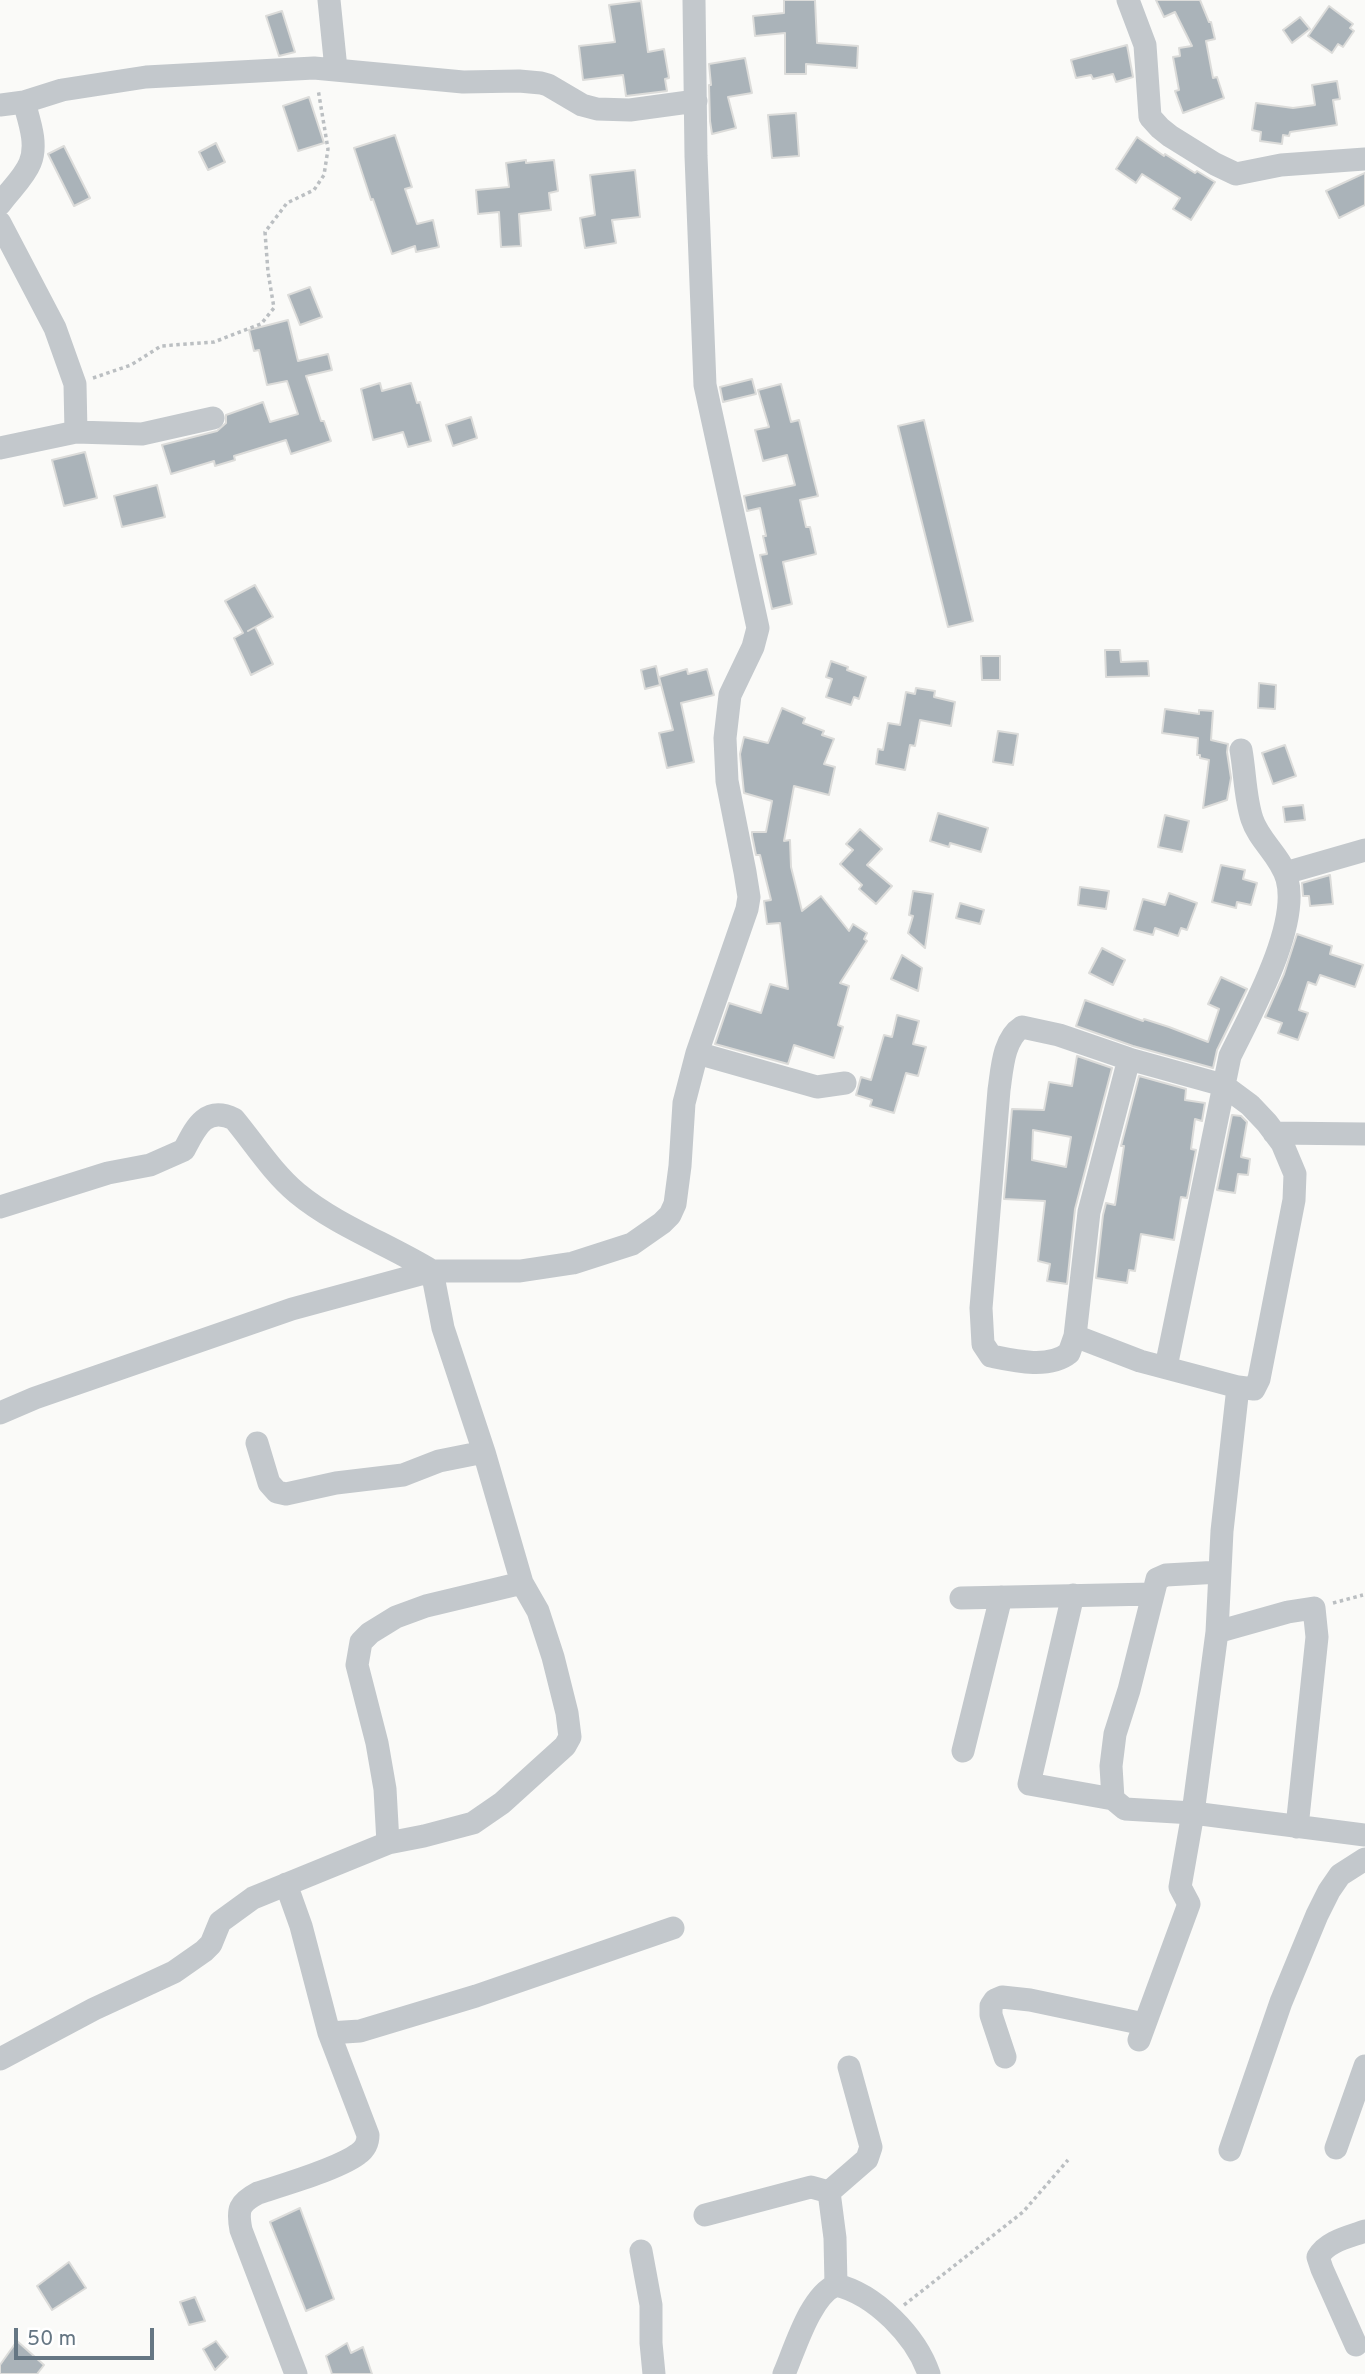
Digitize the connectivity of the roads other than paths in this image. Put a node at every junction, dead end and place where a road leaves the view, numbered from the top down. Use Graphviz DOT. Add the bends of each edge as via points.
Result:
graph roads {
  1 [pos="329,0"];
  2 [pos="694,0"];
  3 [pos="1128,0"];
  4 [pos="325,69"];
  5 [pos="696,101"];
  6 [pos="24,102"];
  7 [pos="0,105"];
  8 [pos="1365,159"];
  9 [pos="0,204"];
  10 [pos="0,223"];
  11 [pos="213,418"];
  12 [pos="76,432"];
  13 [pos="0,447"];
  14 [pos="1241,750"];
  15 [pos="1365,850"];
  16 [pos="1284,873"];
  17 [pos="697,1053"];
  18 [pos="1129,1059"];
  19 [pos="845,1083"];
  20 [pos="1223,1085"];
  21 [pos="1274,1133"];
  22 [pos="1365,1134"];
  23 [pos="0,1207"];
  24 [pos="432,1271"];
  25 [pos="1075,1336"];
  26 [pos="1166,1367"];
  27 [pos="1238,1387"];
  28 [pos="0,1413"];
  29 [pos="257,1443"];
  30 [pos="484,1452"];
  31 [pos="1220,1572"];
  32 [pos="522,1583"];
  33 [pos="1153,1594"];
  34 [pos="1073,1595"];
  35 [pos="1001,1597"];
  36 [pos="961,1598"];
  37 [pos="1217,1632"];
  38 [pos="963,1751"];
  39 [pos="1113,1799"];
  40 [pos="1193,1813"];
  41 [pos="1297,1827"];
  42 [pos="1365,1835"];
  43 [pos="388,1843"];
  44 [pos="1365,1858"];
  45 [pos="286,1884"];
  46 [pos="673,1928"];
  47 [pos="329,2033"];
  48 [pos="1004,2057"];
  49 [pos="0,2059"];
  50 [pos="1365,2066"];
  51 [pos="849,2067"];
  52 [pos="1336,2148"];
  53 [pos="1230,2150"];
  54 [pos="829,2192"];
  55 [pos="705,2215"];
  56 [pos="1365,2231"];
  57 [pos="641,2251"];
  58 [pos="836,2285"];
  59 [pos="1356,2345"];
  60 [pos="296,2374"];
  61 [pos="654,2374"];
  62 [pos="784,2374"];
  63 [pos="929,2374"];
  1 -- 4 [label="street"];
  2 -- 5 [label="street"];
  3 -- 8 [label="street" via="1145,45 1150,117 1170,136 1236,174 1281,165"];
  4 -- 5 [label="street" via="463,82 541,83 597,109 630,110"];
  4 -- 6 [label="street" via="146,77 62,90"];
  5 -- 17 [label="street" via="705,385 758,628 730,695 725,738 727,781 749,897"];
  6 -- 7 [label="street"];
  6 -- 9 [label="street" via="33,141 30,165"];
  10 -- 12 [label="street" via="55,328 75,384"];
  11 -- 12 [label="street" via="142,434"];
  12 -- 13 [label="street"];
  14 -- 16 [label="street" via="1252,819"];
  15 -- 16 [label="street"];
  16 -- 20 [label="street" via="1287,926 1230,1056"];
  17 -- 19 [label="street" via="817,1087"];
  17 -- 24 [label="street" via="684,1102 677,1197 662,1223 632,1244 573,1263 520,1270"];
  18 -- 20 [label="street"];
  18 -- 25 [label="street" via="1089,1212"];
  18 -- 25 [label="street" via="1027,1027 1013,1035 1003,1059 981,1308 983,1344 991,1356 1044,1362 1069,1353"];
  20 -- 21 [label="street" via="1250,1105"];
  20 -- 26 [label="street"];
  21 -- 22 [label="street"];
  21 -- 27 [label="street" via="1295,1174 1294,1200 1259,1378 1254,1389"];
  23 -- 24 [label="street" via="108,1172 150,1165 184,1150 201,1122 226,1115 297,1193 346,1226"];
  24 -- 28 [label="street" via="292,1309"];
  24 -- 30 [label="street" via="443,1328"];
  25 -- 26 [label="street"];
  26 -- 27 [label="street"];
  27 -- 31 [label="street"];
  29 -- 30 [label="street" via="269,1483 286,1494 402,1475"];
  30 -- 32 [label="street"];
  31 -- 33 [label="street" via="1166,1575 1157,1579"];
  31 -- 37 [label="street"];
  32 -- 43 [label="street" via="426,1606 396,1618 361,1642 358,1665 383,1778"];
  32 -- 43 [label="street" via="538,1611 554,1657 567,1713 568,1741 474,1823"];
  33 -- 34 [label="street"];
  33 -- 39 [label="street" via="1115,1734"];
  34 -- 35 [label="street"];
  34 -- 39 [label="street" via="1029,1784"];
  35 -- 36 [label="street"];
  35 -- 38 [label="street"];
  37 -- 40 [label="street"];
  37 -- 41 [label="street" via="1314,1608 1317,1637"];
  39 -- 40 [label="street" via="1125,1809"];
  40 -- 41 [label="street"];
  40 -- 48 [label="street" via="1180,1886 1189,1904 1141,2032 1030,2000 1002,1997 991,2006 991,2015"];
  41 -- 42 [label="street"];
  43 -- 45 [label="street"];
  44 -- 53 [label="street" via="1340,1875 1317,1914"];
  45 -- 47 [label="street"];
  45 -- 49 [label="street" via="253,1898 220,1922 211,1944 174,1972"];
  46 -- 47 [label="street" via="476,1996 360,2031"];
  47 -- 60 [label="street" via="368,2142 347,2161 258,2193 240,2206 241,2230"];
  50 -- 52 [label="street"];
  51 -- 54 [label="street" via="871,2147 867,2159"];
  54 -- 55 [label="street" via="811,2187"];
  54 -- 58 [label="street"];
  56 -- 59 [label="street" via="1333,2243 1318,2257"];
  57 -- 61 [label="street" via="651,2305"];
  58 -- 62 [label="street" via="824,2292 814,2308"];
  58 -- 63 [label="street" via="853,2291 889,2317 919,2351"];
}
